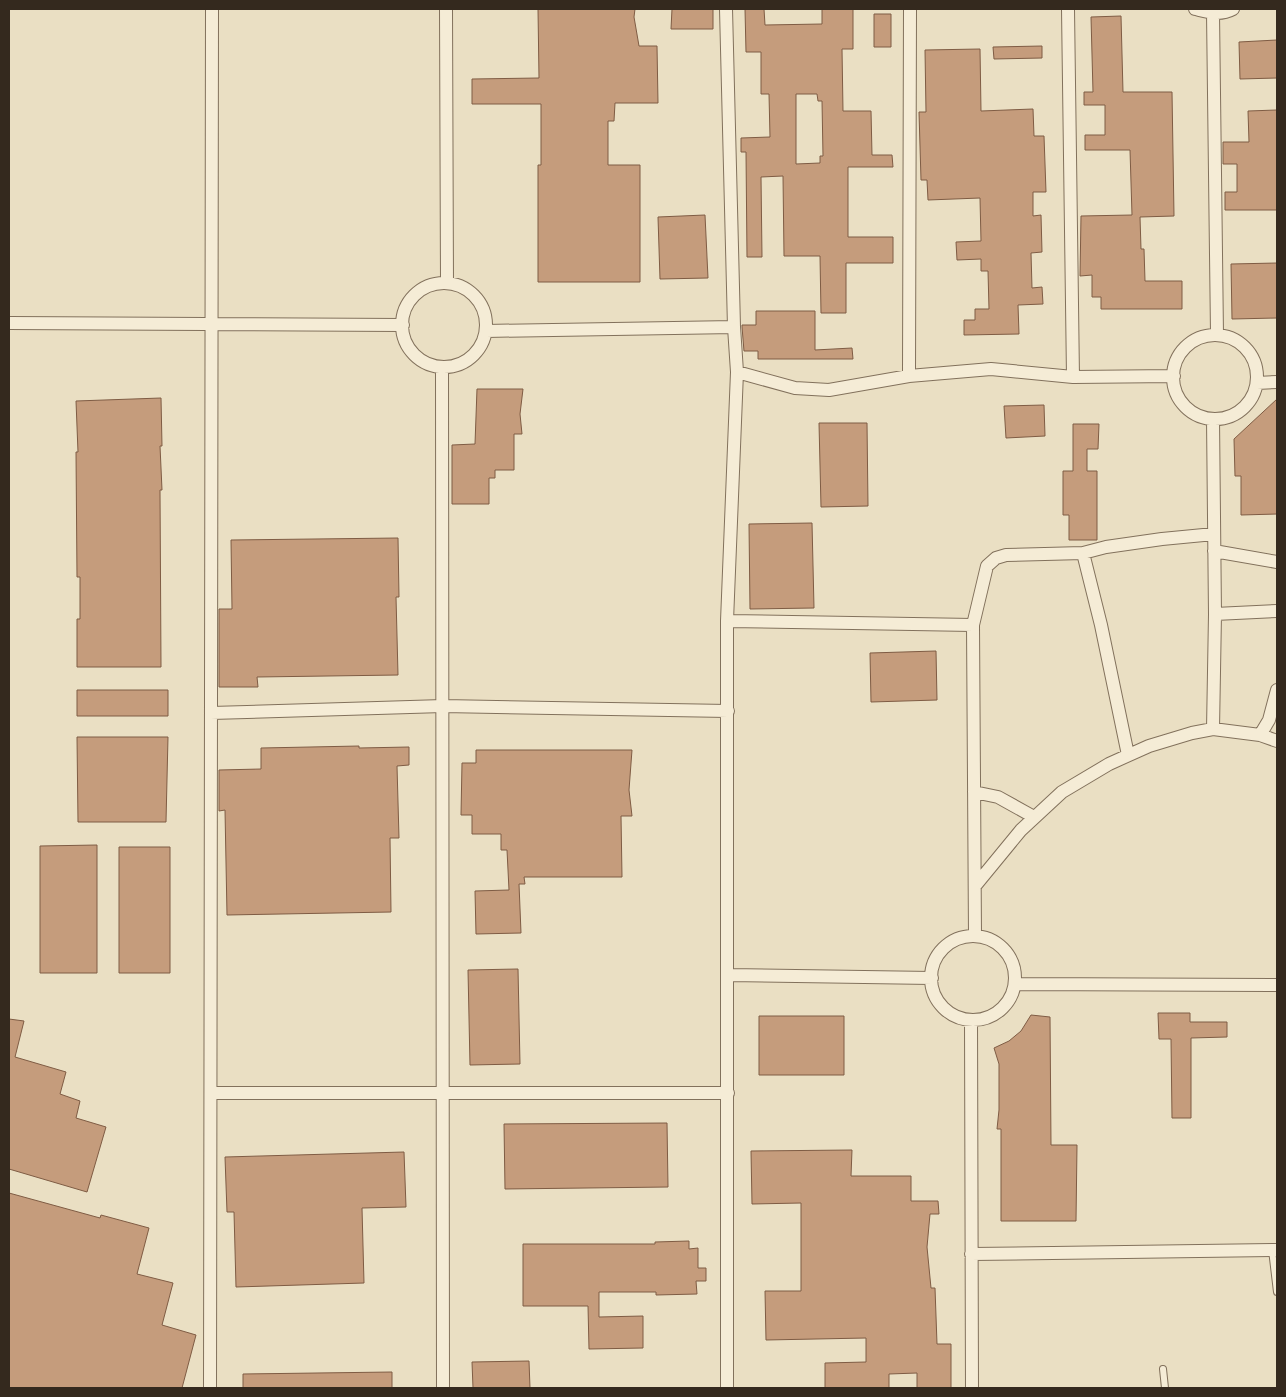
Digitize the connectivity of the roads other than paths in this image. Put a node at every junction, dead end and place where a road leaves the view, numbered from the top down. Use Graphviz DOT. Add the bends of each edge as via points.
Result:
graph roads {
  1 [pos="212,9"];
  2 [pos="446,9"];
  3 [pos="726,9"];
  4 [pos="910,9"];
  5 [pos="1068,9"];
  6 [pos="1196,9"];
  7 [pos="1233,9"];
  8 [pos="1213,14"];
  9 [pos="447,283"];
  10 [pos="9,323"];
  11 [pos="211,325"];
  12 [pos="403,325"];
  13 [pos="734,327"];
  14 [pos="486,331"];
  15 [pos="1217,334"];
  16 [pos="442,367"];
  17 [pos="738,372"];
  18 [pos="909,376"];
  19 [pos="1174,376"];
  20 [pos="1073,377"];
  21 [pos="1277,382"];
  22 [pos="1257,383"];
  23 [pos="1213,419"];
  24 [pos="1214,534"];
  25 [pos="1214,551"];
  26 [pos="1083,553"];
  27 [pos="1277,562"];
  28 [pos="1277,611"];
  29 [pos="1215,614"];
  30 [pos="727,621"];
  31 [pos="973,625"];
  32 [pos="1277,690"];
  33 [pos="443,706"];
  34 [pos="728,711"];
  35 [pos="211,713"];
  36 [pos="1213,729"];
  37 [pos="1260,735"];
  38 [pos="1277,741"];
  39 [pos="1128,755"];
  40 [pos="974,792"];
  41 [pos="1034,817"];
  42 [pos="975,886"];
  43 [pos="975,935"];
  44 [pos="728,975"];
  45 [pos="932,978"];
  46 [pos="1015,984"];
  47 [pos="1277,985"];
  48 [pos="971,1020"];
  49 [pos="211,1093"];
  50 [pos="728,1093"];
  51 [pos="443,1094"];
  52 [pos="1275,1250"];
  53 [pos="971,1254"];
  54 [pos="1277,1292"];
  55 [pos="1163,1369"];
  56 [pos="210,1388"];
  57 [pos="443,1388"];
  58 [pos="727,1388"];
  59 [pos="972,1388"];
  60 [pos="1165,1388"];
  1 -- 11 [label="street"];
  2 -- 9 [label="street"];
  3 -- 13 [label="street"];
  4 -- 18 [label="street"];
  5 -- 20 [label="street"];
  6 -- 8 [label="street"];
  7 -- 8 [label="street"];
  8 -- 15 [label="street"];
  9 -- 12 [label="street" via="432,285 418,292 407,305"];
  9 -- 14 [label="street" via="464,287 477,298 485,312"];
  10 -- 11 [label="street"];
  11 -- 12 [label="street"];
  11 -- 35 [label="street"];
  12 -- 16 [label="street" via="404,338 412,352 425,363"];
  13 -- 14 [label="street"];
  13 -- 17 [label="street"];
  14 -- 16 [label="street" via="482,344 472,356 457,366"];
  15 -- 19 [label="street" via="1189,343 1178,357"];
  15 -- 22 [label="street" via="1234,339 1248,350 1255,364"];
  16 -- 33 [label="street"];
  17 -- 18 [label="street" via="795,388 829,390"];
  17 -- 30 [label="street"];
  18 -- 20 [label="street" via="991,369"];
  19 -- 20 [label="street"];
  19 -- 23 [label="street" via="1175,389 1182,404 1196,414"];
  21 -- 22 [label="street"];
  22 -- 23 [label="street" via="1243,408 1228,417"];
  23 -- 24 [label="street"];
  24 -- 25 [label="street"];
  24 -- 26 [label="street"];
  25 -- 27 [label="street"];
  25 -- 29 [label="street"];
  26 -- 31 [label="street" via="996,558 987,566"];
  26 -- 39 [label="street"];
  28 -- 29 [label="street"];
  29 -- 36 [label="street"];
  30 -- 31 [label="street"];
  30 -- 34 [label="street"];
  31 -- 40 [label="street"];
  32 -- 37 [label="street" via="1269,720"];
  33 -- 34 [label="street"];
  33 -- 35 [label="street"];
  33 -- 51 [label="street"];
  34 -- 44 [label="street"];
  35 -- 49 [label="street"];
  36 -- 37 [label="street"];
  36 -- 39 [label="street"];
  37 -- 38 [label="street"];
  39 -- 41 [label="street" via="1062,792"];
  40 -- 41 [label="street" via="998,797"];
  40 -- 42 [label="street"];
  41 -- 42 [label="street"];
  42 -- 43 [label="street"];
  43 -- 45 [label="street" via="960,937 947,945 936,958"];
  43 -- 46 [label="street" via="992,940 1006,951 1013,965"];
  44 -- 45 [label="street"];
  44 -- 50 [label="street"];
  45 -- 48 [label="street" via="933,990 940,1004 954,1015"];
  46 -- 47 [label="street"];
  46 -- 48 [label="street" via="1001,1009 986,1018"];
  48 -- 53 [label="street"];
  49 -- 51 [label="street"];
  49 -- 56 [label="street"];
  50 -- 51 [label="street"];
  50 -- 58 [label="street"];
  51 -- 57 [label="street"];
  52 -- 53 [label="street"];
  52 -- 54 [label="lane"];
  53 -- 59 [label="street"];
  55 -- 60 [label="lane"];
}
